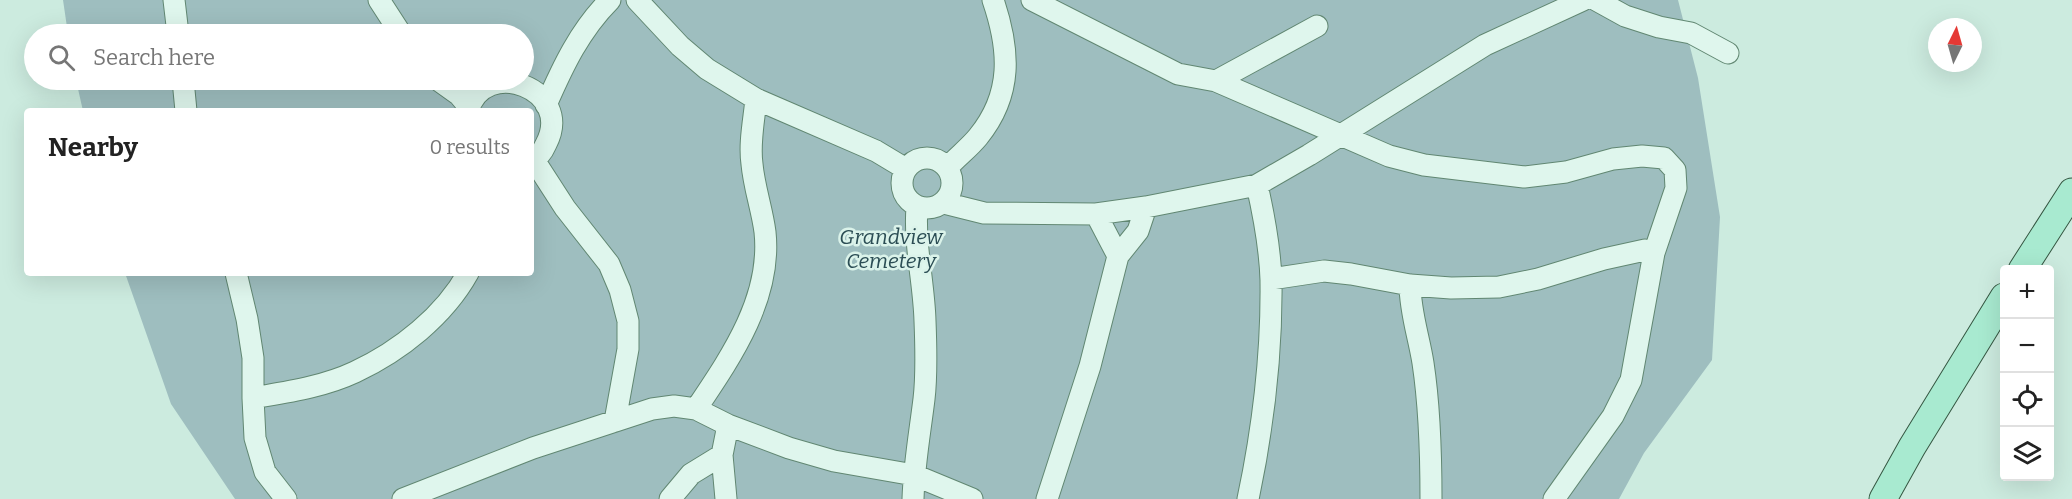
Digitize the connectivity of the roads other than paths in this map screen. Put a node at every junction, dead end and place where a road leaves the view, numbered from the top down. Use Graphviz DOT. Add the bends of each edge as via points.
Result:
graph roads {
  1 [pos="174,0"];
  2 [pos="379,0"];
  3 [pos="610,0"];
  4 [pos="637,0"];
  5 [pos="993,0"];
  6 [pos="1032,0"];
  7 [pos="1583,0"];
  8 [pos="1596,0"];
  9 [pos="177,24"];
  10 [pos="395,24"];
  11 [pos="1317,26"];
  12 [pos="1728,53"];
  13 [pos="1216,81"];
  14 [pos="184,90"];
  15 [pos="452,90"];
  16 [pos="483,90"];
  17 [pos="533,90"];
  18 [pos="756,99"];
  19 [pos="546,105"];
  20 [pos="186,108"];
  21 [pos="468,108"];
  22 [pos="470,108"];
  23 [pos="1340,136"];
  24 [pos="534,159"];
  25 [pos="534,162"];
  26 [pos="948,167"];
  27 [pos="906,169"];
  28 [pos="1257,185"];
  29 [pos="2072,192"];
  30 [pos="945,203"];
  31 [pos="917,207"];
  32 [pos="1146,207"];
  33 [pos="1096,214"];
  34 [pos="1654,253"];
  35 [pos="1118,256"];
  36 [pos="2025,265"];
  37 [pos="238,276"];
  38 [pos="466,276"];
  39 [pos="1271,279"];
  40 [pos="1410,285"];
  41 [pos="2000,304"];
  42 [pos="253,398"];
  43 [pos="696,409"];
  44 [pos="615,421"];
  45 [pos="728,425"];
  46 [pos="722,455"];
  47 [pos="914,475"];
  48 [pos="286,499"];
  49 [pos="403,499"];
  50 [pos="670,499"];
  51 [pos="726,499"];
  52 [pos="913,499"];
  53 [pos="972,499"];
  54 [pos="1047,499"];
  55 [pos="1248,499"];
  56 [pos="1431,499"];
  57 [pos="1554,499"];
  58 [pos="1883,499"];
  1 -- 9 [label="lane"];
  2 -- 10 [label="lane"];
  3 -- 19 [label="lane" via="591,18"];
  4 -- 18 [label="lane" via="707,69"];
  5 -- 26 [label="lane" via="1007,61 997,106 978,137"];
  6 -- 13 [label="lane" via="1178,74"];
  7 -- 23 [label="lane" via="1485,45"];
  8 -- 12 [label="lane" via="1625,16 1691,33"];
  11 -- 13 [label="lane"];
  13 -- 23 [label="lane"];
  14 -- 20 [label="lane"];
  15 -- 21 [label="lane"];
  16 -- 22 [label="lane"];
  17 -- 19 [label="lane"];
  18 -- 27 [label="lane" via="876,151"];
  18 -- 43 [label="lane" via="752,163 765,233 764,267 758,298 744,333"];
  19 -- 24 [label="lane" via="552,124 550,138"];
  23 -- 28 [label="lane"];
  23 -- 34 [label="lane" via="1424,165 1524,177 1566,172 1613,159 1664,158 1675,170 1676,188"];
  25 -- 44 [label="lane" via="609,264 620,290 628,321 628,349"];
  26 -- 27 [label="lane" via="926,157"];
  26 -- 30 [label="lane" via="953,179 952,192"];
  27 -- 31 [label="lane" via="902,190"];
  28 -- 32 [label="lane"];
  28 -- 39 [label="lane"];
  29 -- 36 [label="main road"];
  30 -- 31 [label="lane" via="931,209"];
  30 -- 33 [label="lane" via="984,213"];
  31 -- 47 [label="lane" via="926,321 924,396"];
  32 -- 33 [label="lane"];
  32 -- 35 [label="lane" via="1138,231"];
  33 -- 35 [label="lane"];
  34 -- 40 [label="lane" via="1645,250 1499,287"];
  34 -- 57 [label="lane" via="1631,380 1613,416"];
  35 -- 54 [label="lane" via="1090,366"];
  37 -- 42 [label="lane" via="253,358"];
  38 -- 42 [label="lane" via="430,323 355,372 302,390"];
  39 -- 40 [label="lane" via="1324,271"];
  39 -- 55 [label="lane" via="1267,367"];
  40 -- 56 [label="lane" via="1410,306 1423,361 1430,417"];
  41 -- 58 [label="main road"];
  42 -- 48 [label="lane" via="255,438 266,472"];
  43 -- 44 [label="lane" via="652,409"];
  43 -- 45 [label="lane"];
  44 -- 49 [label="lane"];
  45 -- 46 [label="lane"];
  45 -- 47 [label="lane" via="834,461"];
  46 -- 50 [label="lane" via="691,474"];
  46 -- 51 [label="lane"];
  47 -- 52 [label="lane"];
  47 -- 53 [label="lane"];
}
